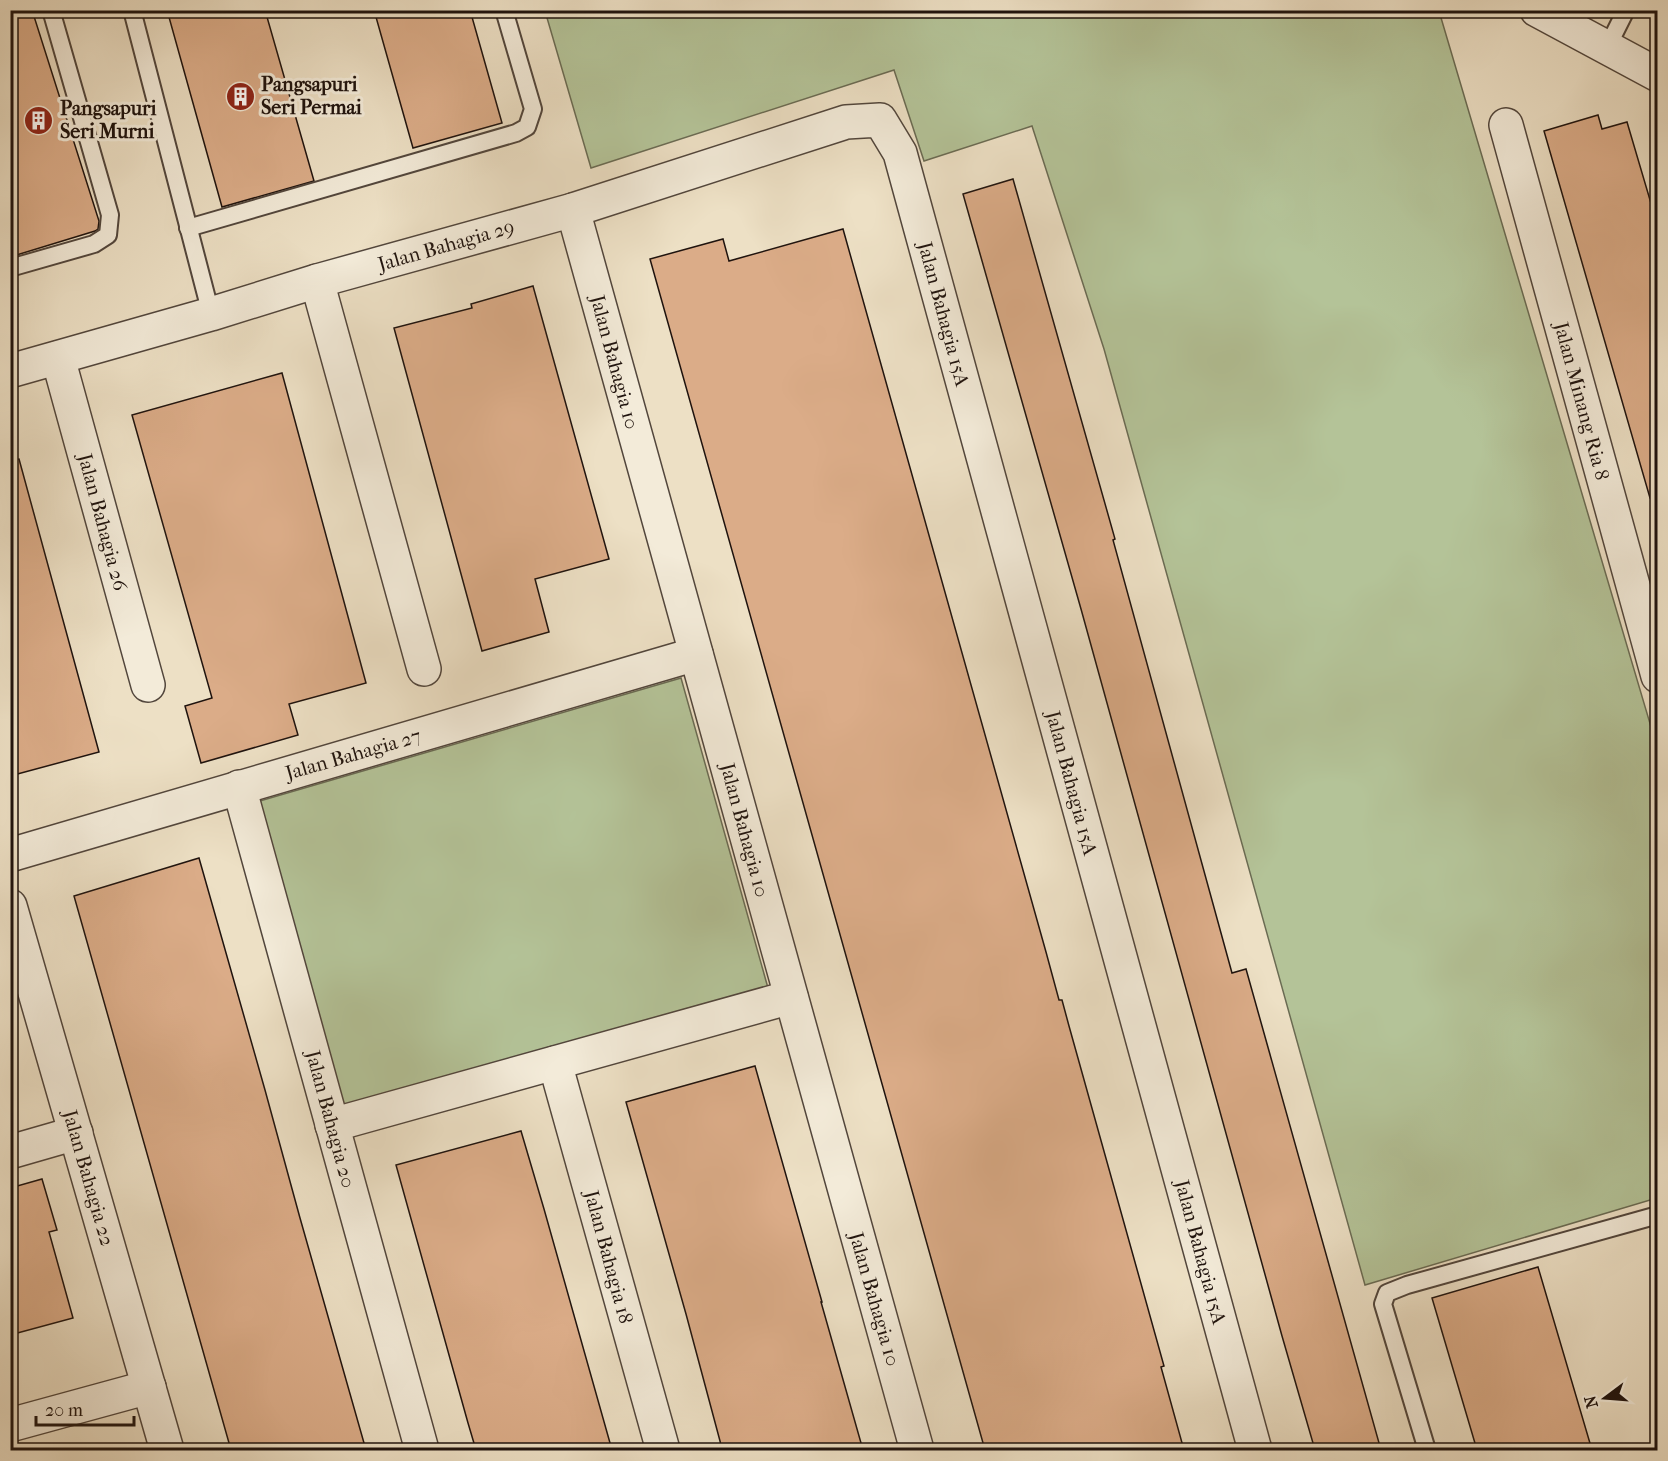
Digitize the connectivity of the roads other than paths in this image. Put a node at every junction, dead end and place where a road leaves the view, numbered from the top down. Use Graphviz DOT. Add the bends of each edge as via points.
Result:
graph roads {
  1 [pos="51,10"];
  2 [pos="132,10"];
  3 [pos="504,10"];
  4 [pos="1537,10"];
  5 [pos="1626,10"];
  6 [pos="1607,48"];
  7 [pos="1658,75"];
  8 [pos="880,120"];
  9 [pos="1506,125"];
  10 [pos="573,210"];
  11 [pos="188,228"];
  12 [pos="10,268"];
  13 [pos="317,281"];
  14 [pos="211,314"];
  15 [pos="58,358"];
  16 [pos="10,371"];
  17 [pos="1650,619"];
  18 [pos="696,654"];
  19 [pos="424,669"];
  20 [pos="1658,676"];
  21 [pos="148,685"];
  22 [pos="239,787"];
  23 [pos="10,855"];
  24 [pos="10,906"];
  25 [pos="791,997"];
  26 [pos="555,1063"];
  27 [pos="332,1125"];
  28 [pos="76,1133"];
  29 [pos="10,1152"];
  30 [pos="1658,1215"];
  31 [pos="149,1387"];
  32 [pos="10,1425"];
  33 [pos="167,1450"];
  34 [pos="422,1450"];
  35 [pos="663,1450"];
  36 [pos="917,1450"];
  37 [pos="1255,1450"];
  38 [pos="1427,1450"];
  1 -- 12 [label="lane" via="110,215 108,235 94,244"];
  2 -- 11 [label="lane"];
  3 -- 11 [label="lane" via="533,109 527,127"];
  4 -- 6 [label="street"];
  5 -- 6 [label="lane"];
  6 -- 7 [label="street"];
  8 -- 10 [label="street, Jalan Bahagia 29" via="846,122"];
  8 -- 37 [label="street, Jalan Bahagia 15A" via="900,153"];
  9 -- 17 [label="street, Jalan Minang Ria 8"];
  10 -- 13 [label="street, Jalan Bahagia 29"];
  10 -- 18 [label="street, Jalan Bahagia 10"];
  11 -- 14 [label="lane"];
  13 -- 14 [label="street, Jalan Bahagia 29"];
  13 -- 19 [label="street"];
  14 -- 15 [label="street, Jalan Bahagia 29"];
  15 -- 16 [label="street, Jalan Bahagia 29"];
  15 -- 21 [label="street, Jalan Bahagia 26"];
  17 -- 20 [label="street, Jalan Minang Ria 8"];
  18 -- 22 [label="street, Jalan Bahagia 27"];
  18 -- 25 [label="street, Jalan Bahagia 10"];
  22 -- 23 [label="street, Jalan Bahagia 27"];
  22 -- 27 [label="street, Jalan Bahagia 20"];
  24 -- 28 [label="street, Jalan Bahagia 22"];
  25 -- 26 [label="street"];
  25 -- 36 [label="street, Jalan Bahagia 10"];
  26 -- 27 [label="street"];
  26 -- 35 [label="street, Jalan Bahagia 18"];
  27 -- 34 [label="street, Jalan Bahagia 20"];
  28 -- 29 [label="street"];
  28 -- 31 [label="street, Jalan Bahagia 22"];
  30 -- 38 [label="lane" via="1387,1293 1383,1304"];
  31 -- 32 [label="street"];
  31 -- 33 [label="street, Jalan Bahagia 22"];
}
